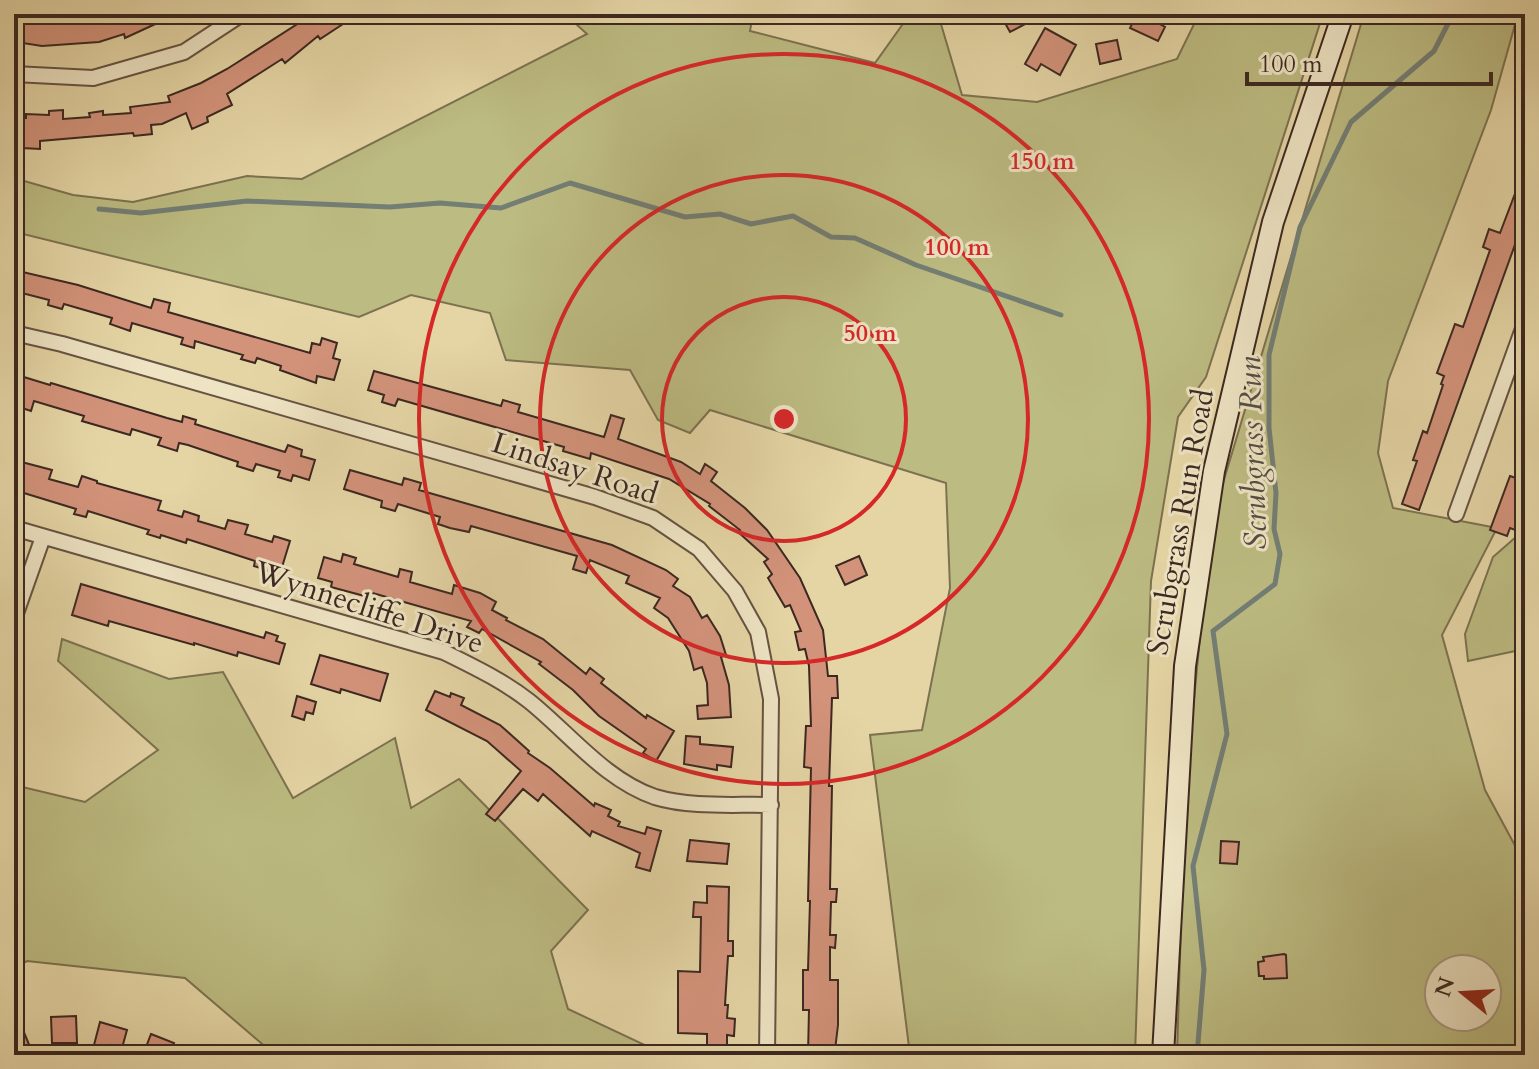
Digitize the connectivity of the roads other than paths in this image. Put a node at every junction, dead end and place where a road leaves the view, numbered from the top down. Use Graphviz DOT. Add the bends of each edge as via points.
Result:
graph roads {
  1 [pos="242,14"];
  2 [pos="1343,14"];
  3 [pos="14,74"];
  4 [pos="1525,323"];
  5 [pos="14,333"];
  6 [pos="1456,514"];
  7 [pos="14,528"];
  8 [pos="43,537"];
  9 [pos="14,619"];
  10 [pos="771,805"];
  11 [pos="767,1055"];
  12 [pos="1163,1055"];
  1 -- 3 [label="street" via="184,52 93,78"];
  2 -- 12 [label="street, Scrubgrass Run Road" via="1273,222 1214,471 1185,666"];
  4 -- 6 [label="street"];
  5 -- 10 [label="street, Lindsay Road" via="565,488 653,518 699,549 735,591 758,632 771,699"];
  7 -- 8 [label="street, Wynnecliffe Drive"];
  8 -- 9 [label="street"];
  8 -- 10 [label="street, Wynnecliffe Drive" via="444,652 494,676 621,780 653,796 684,804"];
  10 -- 11 [label="street, Lindsay Road"];
}
